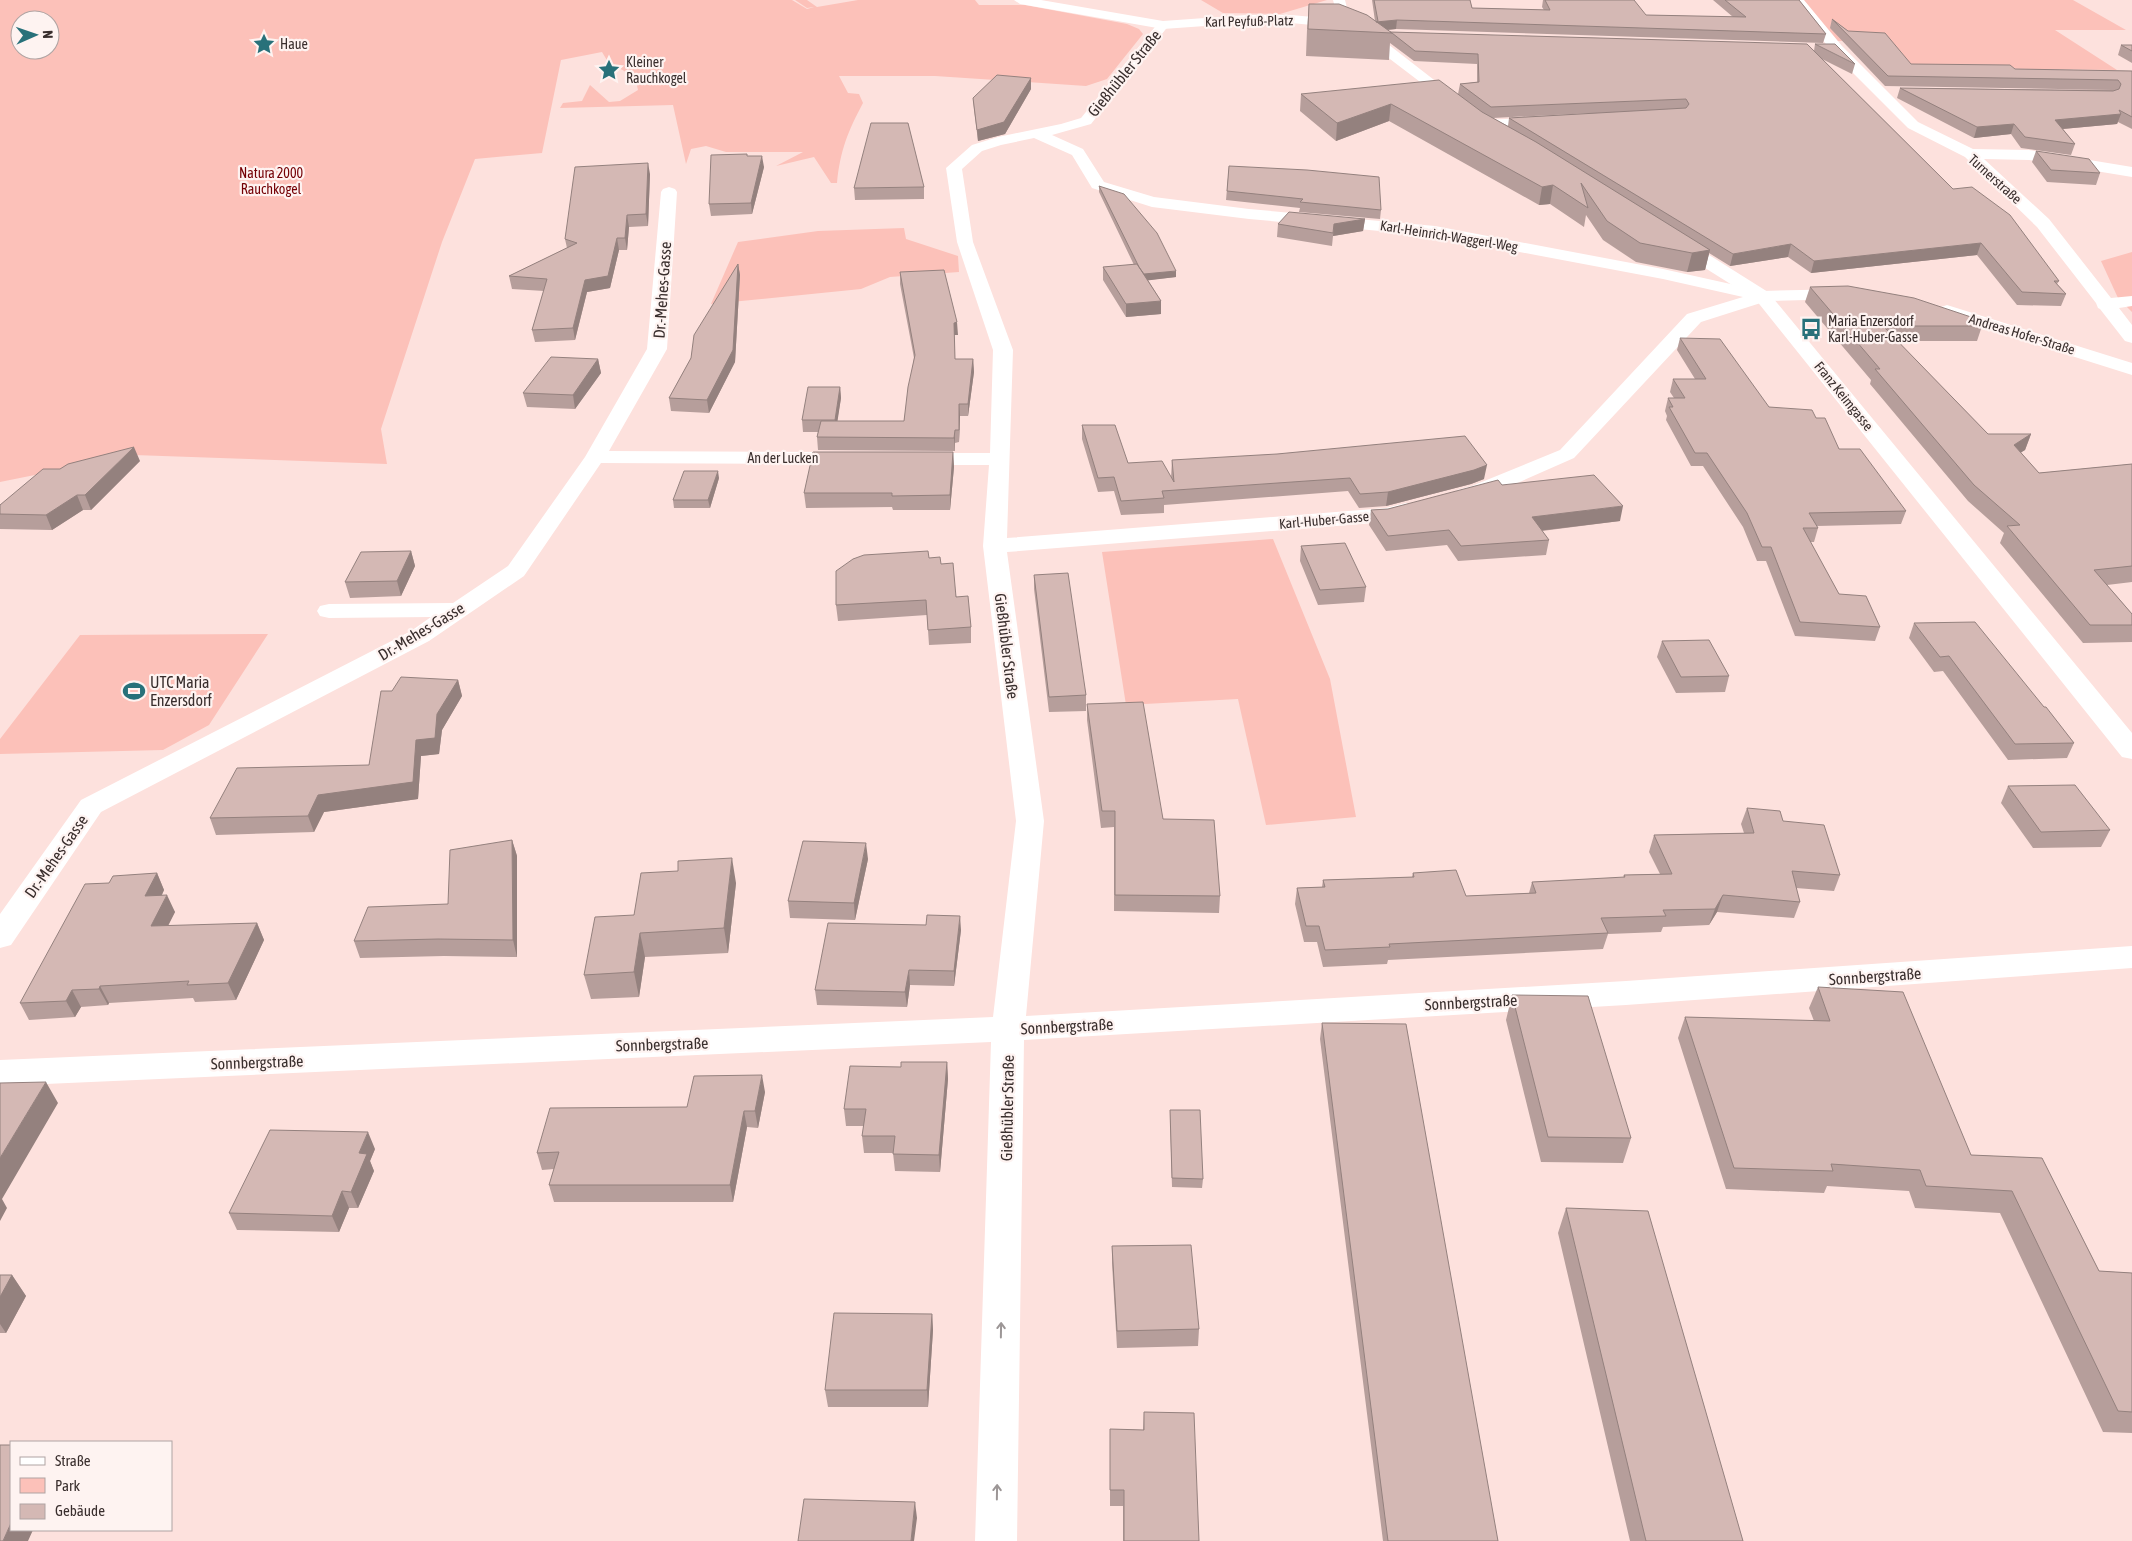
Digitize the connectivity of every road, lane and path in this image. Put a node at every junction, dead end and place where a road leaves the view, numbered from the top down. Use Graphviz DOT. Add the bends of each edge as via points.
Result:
graph roads {
  1 [pos="1020,0"];
  2 [pos="1339,0"];
  3 [pos="1798,0"];
  4 [pos="1336,23"];
  5 [pos="1163,25"];
  6 [pos="1820,48"];
  7 [pos="1837,49"];
  8 [pos="1880,92"];
  9 [pos="1900,92"];
  10 [pos="1562,120"];
  11 [pos="1485,124"];
  12 [pos="1037,134"];
  13 [pos="1516,142"];
  14 [pos="1970,154"];
  15 [pos="2132,172"];
  16 [pos="668,192"];
  17 [pos="1662,233"];
  18 [pos="1762,296"];
  19 [pos="1863,297"];
  20 [pos="2132,301"];
  21 [pos="2104,304"];
  22 [pos="1930,308"];
  23 [pos="2132,337"];
  24 [pos="2132,369"];
  25 [pos="595,457"];
  26 [pos="872,459"];
  27 [pos="902,459"];
  28 [pos="1000,459"];
  29 [pos="995,546"];
  30 [pos="329,610"];
  31 [pos="457,610"];
  32 [pos="2132,750"];
  33 [pos="0,937"];
  34 [pos="2132,957"];
  35 [pos="1008,1029"];
  36 [pos="0,1073"];
  37 [pos="996,1541"];
  1 -- 5 [label="street, Gießhübler Straße"];
  2 -- 4 [label="street" via="1343,16"];
  3 -- 7 [label="street, Turnerstraße"];
  4 -- 5 [label="street, Karl Peyfuß-Platz" via="1247,19"];
  4 -- 11 [label="street" via="1378,36"];
  5 -- 12 [label="street, Gießhübler Straße" via="1086,121"];
  6 -- 7 [label="street"];
  7 -- 8 [label="street, Turnerstraße"];
  8 -- 9 [label="street"];
  8 -- 14 [label="street, Turnerstraße" via="1912,126"];
  10 -- 11 [label="street"];
  11 -- 13 [label="street"];
  12 -- 18 [label="street, Karl-Heinrich-Waggerl-Weg" via="1078,152 1098,185 1152,202 1435,231"];
  12 -- 28 [label="street, Gießhübler Straße" via="977,148 954,168 965,242 1003,350"];
  14 -- 15 [label="street" via="2029,155"];
  14 -- 21 [label="street, Turnerstraße" via="2043,224"];
  16 -- 25 [label="street, Dr.-Mehes-Gasse" via="658,349"];
  17 -- 18 [label="street, Franz Keimgasse"];
  18 -- 19 [label="street" via="1844,294"];
  18 -- 29 [label="street, Karl-Huber-Gasse" via="1694,318 1566,454 1480,491 1386,515"];
  18 -- 32 [label="street, Franz Keimgasse"];
  20 -- 21 [label="street"];
  21 -- 23 [label="street, Turnerstraße"];
  22 -- 24 [label="street, Andreas Hofer-Straße"];
  25 -- 26 [label="street, An der Lucken"];
  25 -- 31 [label="street, Dr.-Mehes-Gasse" via="516,570"];
  27 -- 28 [label="street"];
  28 -- 29 [label="street, Gießhübler Straße"];
  29 -- 35 [label="street, Gießhübler Straße" via="1030,820"];
  30 -- 31 [label="street"];
  31 -- 33 [label="street, Dr.-Mehes-Gasse" via="420,636 91,806"];
  34 -- 35 [label="street, Sonnbergstraße" via="1626,993"];
  35 -- 36 [label="street, Sonnbergstraße"];
  37 -- 35 [label="street, Gießhübler Straße, one-way"];
}
